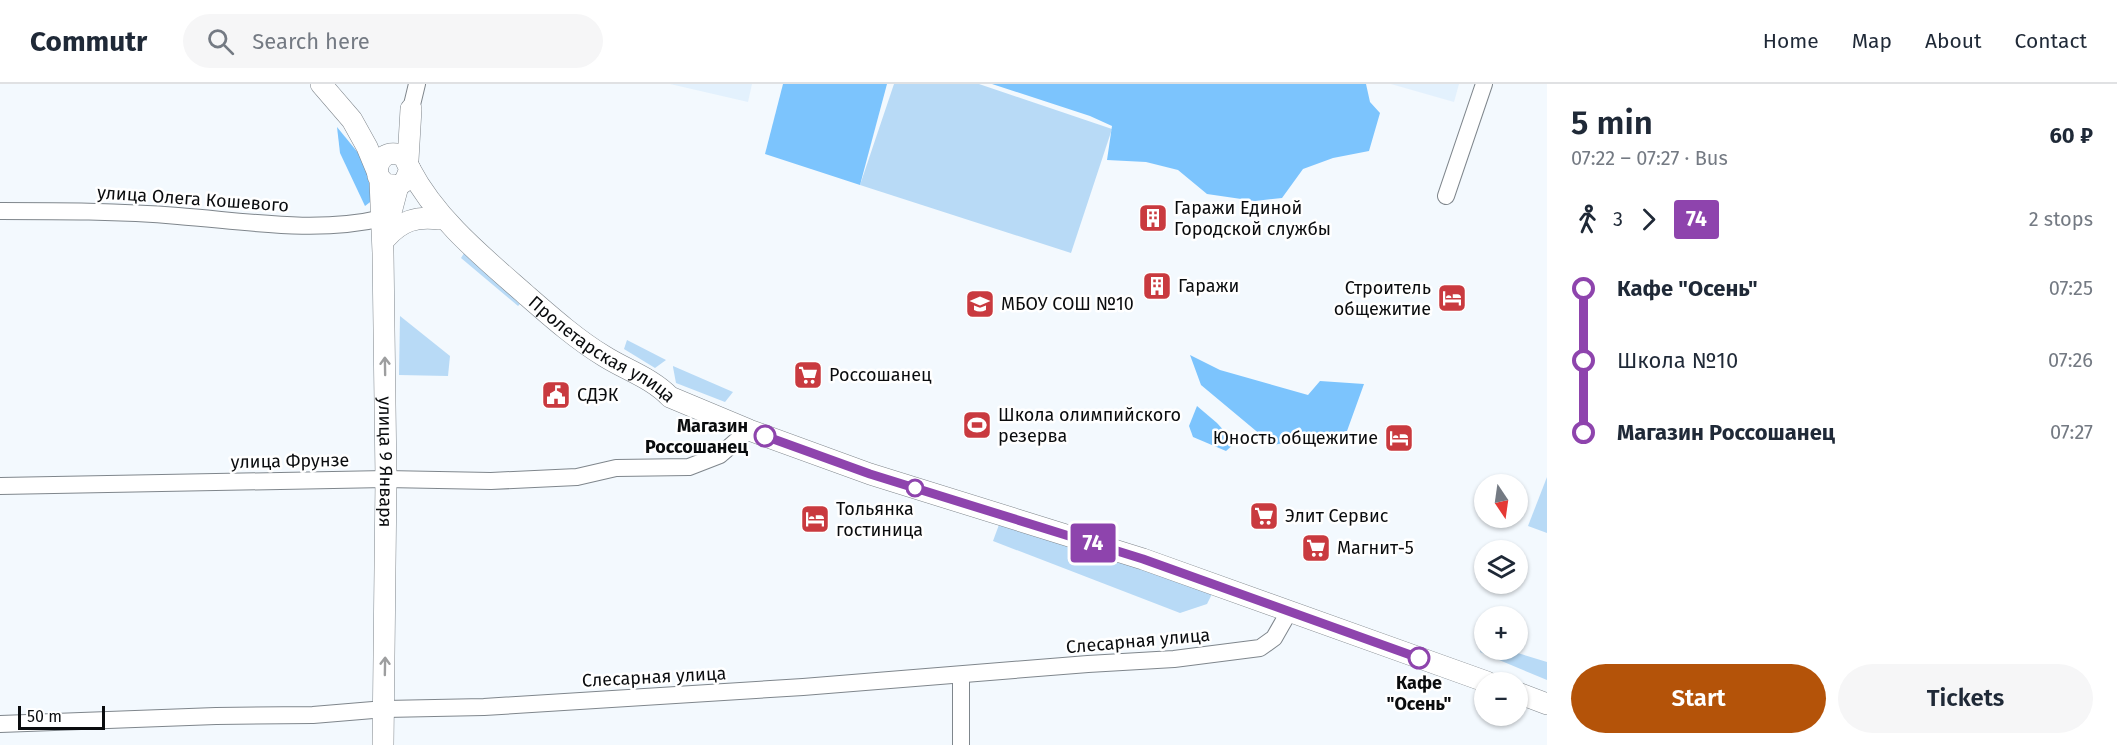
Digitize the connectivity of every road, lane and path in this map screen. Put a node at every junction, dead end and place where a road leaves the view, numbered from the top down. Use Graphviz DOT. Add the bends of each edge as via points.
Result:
graph roads {
  1 [pos="321,84"];
  2 [pos="417,84"];
  3 [pos="1484,84"];
  4 [pos="411,110"];
  5 [pos="394,170"];
  6 [pos="1446,196"];
  7 [pos="0,211"];
  8 [pos="447,225"];
  9 [pos="384,236"];
  10 [pos="749,430"];
  11 [pos="386,479"];
  12 [pos="0,486"];
  13 [pos="1290,610"];
  14 [pos="961,675"];
  15 [pos="1474,677"];
  16 [pos="1528,697"];
  17 [pos="1547,704"];
  18 [pos="385,709"];
  19 [pos="0,724"];
  20 [pos="383,745"];
  21 [pos="961,745"];
  1 -- 5 [label="main road, Пролетарская улица" via="352,120 380,142"];
  2 -- 4 [label="street"];
  3 -- 6 [label="street"];
  4 -- 5 [label="main road, улица 9 Января"];
  5 -- 8 [label="main road, Пролетарская улица" via="419,205"];
  5 -- 9 [label="main road, улица 9 Января"];
  7 -- 9 [label="street, улица Олега Кошевого" via="176,215 297,226 363,223"];
  8 -- 9 [label="main road" via="428,218 407,221"];
  8 -- 10 [label="main road, Пролетарская улица" via="548,314 603,356 662,388 670,397"];
  11 -- 9 [label="main road, улица 9 Января, one-way"];
  10 -- 11 [label="street, улица Фрунзе" via="720,455 689,467 616,468 577,477 491,481"];
  10 -- 13 [label="main road, Пролетарская улица" via="870,474 1143,559"];
  11 -- 12 [label="street, улица Фрунзе"];
  18 -- 11 [label="main road, улица 9 Января, one-way"];
  13 -- 14 [label="street, Слесарная улица" via="1274,638 1260,648 1174,659"];
  13 -- 15 [label="main road, Пролетарская улица"];
  14 -- 18 [label="street, Слесарная улица" via="508,705"];
  14 -- 21 [label="street"];
  16 -- 17 [label="main road"];
  18 -- 19 [label="street, Слесарная улица" via="313,715"];
  18 -- 20 [label="main road, улица 9 Января"];
}
